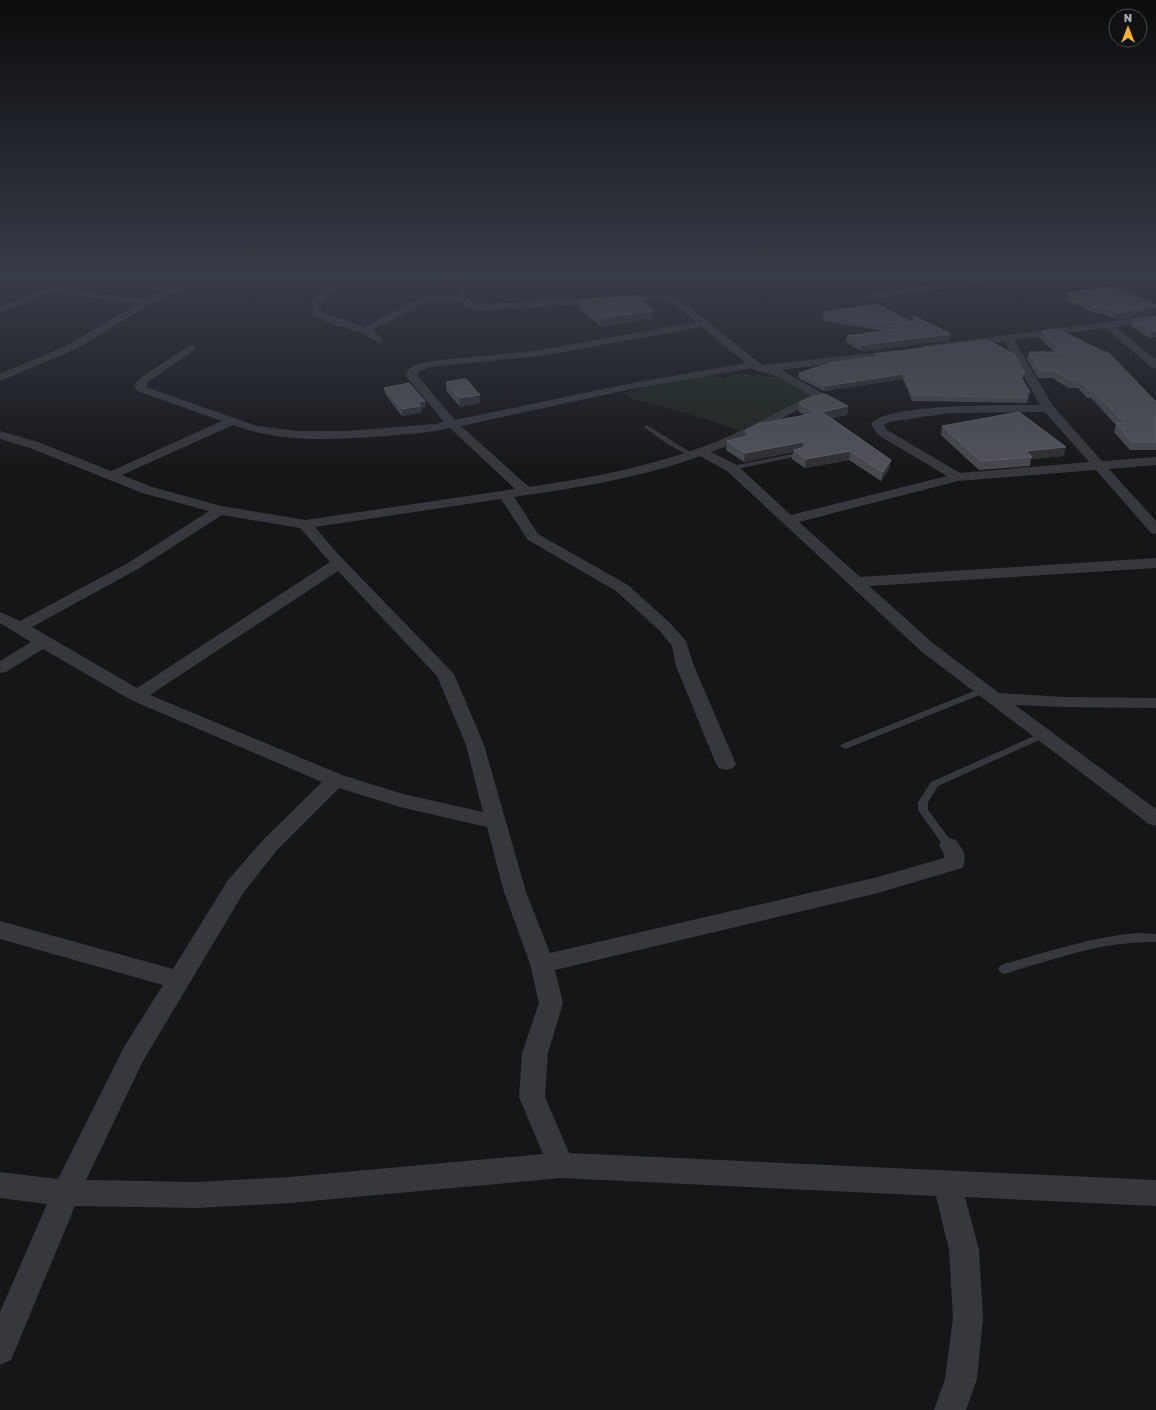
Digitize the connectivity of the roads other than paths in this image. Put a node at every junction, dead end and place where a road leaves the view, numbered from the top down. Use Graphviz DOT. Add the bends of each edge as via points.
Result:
graph roads {
  1 [pos="81,342"];
  2 [pos="600,342"];
  3 [pos="726,342"];
  4 [pos="967,342"];
  5 [pos="1010,342"];
  6 [pos="1128,342"];
  7 [pos="190,348"];
  8 [pos="1156,366"];
  9 [pos="757,367"];
  10 [pos="0,378"];
  11 [pos="1048,408"];
  12 [pos="231,422"];
  13 [pos="451,423"];
  14 [pos="647,427"];
  15 [pos="0,435"];
  16 [pos="697,453"];
  17 [pos="801,454"];
  18 [pos="1156,461"];
  19 [pos="1098,466"];
  20 [pos="732,468"];
  21 [pos="110,476"];
  22 [pos="958,477"];
  23 [pos="526,491"];
  24 [pos="505,494"];
  25 [pos="220,510"];
  26 [pos="788,520"];
  27 [pos="305,524"];
  28 [pos="1156,530"];
  29 [pos="339,563"];
  30 [pos="1156,563"];
  31 [pos="857,582"];
  32 [pos="0,617"];
  33 [pos="20,626"];
  34 [pos="44,642"];
  35 [pos="0,668"];
  36 [pos="990,694"];
  37 [pos="137,696"];
  38 [pos="1156,703"];
  39 [pos="1043,735"];
  40 [pos="845,746"];
  41 [pos="726,764"];
  42 [pos="335,780"];
  43 [pos="1156,819"];
  44 [pos="495,822"];
  45 [pos="949,845"];
  46 [pos="0,930"];
  47 [pos="1156,938"];
  48 [pos="542,964"];
  49 [pos="1004,969"];
  50 [pos="178,980"];
  51 [pos="561,1165"];
  52 [pos="948,1183"];
  53 [pos="0,1185"];
  54 [pos="66,1193"];
  55 [pos="1156,1193"];
  56 [pos="0,1349"];
  57 [pos="950,1410"];
  1 -- 10 [label="street"];
  2 -- 13 [label="street" via="540,352 430,364 412,371 411,375"];
  3 -- 9 [label="street"];
  4 -- 9 [label="street"];
  5 -- 11 [label="street"];
  6 -- 8 [label="street"];
  7 -- 12 [label="street" via="144,380 140,385 141,389"];
  9 -- 13 [label="street" via="627,387"];
  9 -- 16 [label="street" via="777,372 820,395 757,427"];
  11 -- 19 [label="street"];
  11 -- 22 [label="street" via="950,409 886,419 877,424 882,432"];
  12 -- 13 [label="street" via="255,429 297,435 436,428"];
  12 -- 21 [label="street"];
  13 -- 23 [label="street"];
  14 -- 16 [label="lane" via="671,444"];
  15 -- 21 [label="street" via="34,445"];
  16 -- 20 [label="street"];
  16 -- 23 [label="street" via="587,482"];
  17 -- 20 [label="lane"];
  18 -- 19 [label="street"];
  19 -- 22 [label="street"];
  19 -- 28 [label="street"];
  20 -- 26 [label="street"];
  21 -- 25 [label="street" via="147,490"];
  22 -- 26 [label="street"];
  23 -- 24 [label="street"];
  24 -- 27 [label="street"];
  24 -- 41 [label="street" via="533,537 622,588 680,645 685,666"];
  25 -- 27 [label="street"];
  25 -- 33 [label="street" via="133,566"];
  26 -- 31 [label="street"];
  27 -- 29 [label="street"];
  29 -- 37 [label="street"];
  29 -- 44 [label="street" via="445,674 475,745"];
  30 -- 31 [label="street"];
  31 -- 36 [label="street" via="928,648"];
  32 -- 33 [label="street"];
  33 -- 34 [label="street"];
  34 -- 35 [label="street"];
  34 -- 37 [label="street"];
  36 -- 38 [label="street" via="1064,702"];
  36 -- 39 [label="street"];
  36 -- 40 [label="lane"];
  37 -- 42 [label="street"];
  39 -- 43 [label="street"];
  39 -- 45 [label="lane" via="934,784 923,802 923,810"];
  42 -- 44 [label="street" via="400,800"];
  42 -- 50 [label="street" via="270,845 236,886"];
  44 -- 48 [label="street" via="515,892"];
  45 -- 48 [label="street" via="956,854 954,863 886,883"];
  46 -- 50 [label="street"];
  47 -- 49 [label="lane" via="1137,937 1096,944"];
  48 -- 51 [label="street" via="551,1003 534,1053 532,1097"];
  50 -- 54 [label="street" via="132,1055"];
  51 -- 52 [label="street"];
  51 -- 54 [label="street" via="259,1192 197,1195"];
  52 -- 55 [label="street"];
  52 -- 57 [label="street" via="964,1250 968,1318 961,1379"];
  53 -- 54 [label="street"];
  54 -- 56 [label="street"];
}
